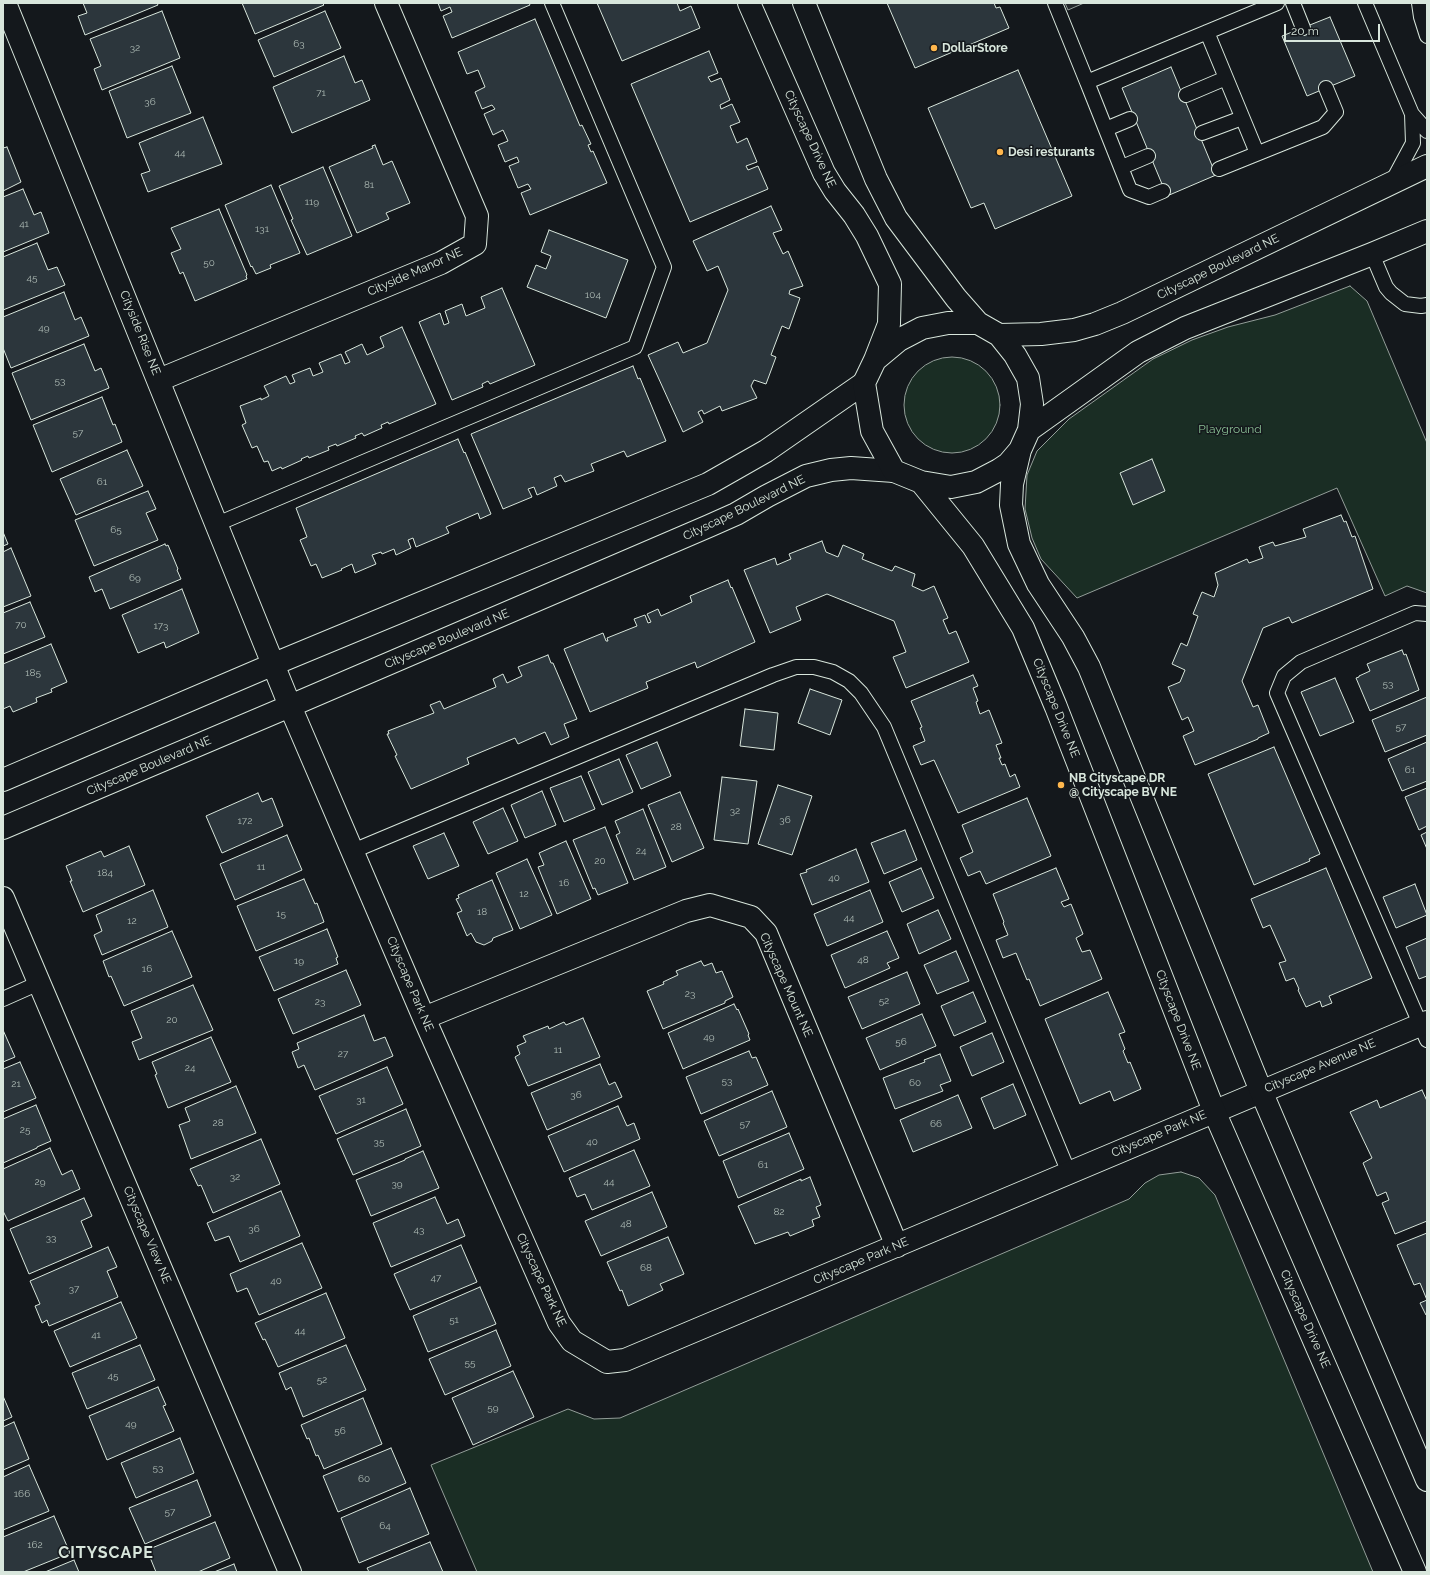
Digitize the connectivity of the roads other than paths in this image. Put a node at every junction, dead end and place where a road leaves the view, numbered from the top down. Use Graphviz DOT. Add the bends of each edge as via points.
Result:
graph roads {
  1 [pos="6,3"];
  2 [pos="386,3"];
  3 [pos="552,3"];
  4 [pos="749,3"];
  5 [pos="804,3"];
  6 [pos="1055,3"];
  7 [pos="1277,3"];
  8 [pos="1293,3"];
  9 [pos="1365,3"];
  10 [pos="1419,3"];
  11 [pos="1302,28"];
  12 [pos="1207,32"];
  13 [pos="1427,36"];
  14 [pos="1226,78"];
  15 [pos="1087,82"];
  16 [pos="1326,88"];
  17 [pos="1186,95"];
  18 [pos="1412,114"];
  19 [pos="1242,118"];
  20 [pos="1130,119"];
  21 [pos="1106,129"];
  22 [pos="1427,131"];
  23 [pos="1202,133"];
  24 [pos="1257,153"];
  25 [pos="1148,156"];
  26 [pos="1122,166"];
  27 [pos="1427,166"];
  28 [pos="1219,169"];
  29 [pos="1392,182"];
  30 [pos="1163,191"];
  31 [pos="1427,231"];
  32 [pos="1372,254"];
  33 [pos="1427,306"];
  34 [pos="978,323"];
  35 [pos="999,335"];
  36 [pos="875,360"];
  37 [pos="159,380"];
  38 [pos="864,383"];
  39 [pos="1029,430"];
  40 [pos="1020,450"];
  41 [pos="894,471"];
  42 [pos="921,482"];
  43 [pos="217,524"];
  44 [pos="1427,614"];
  45 [pos="274,664"];
  46 [pos="290,706"];
  47 [pos="3,780"];
  48 [pos="3,828"];
  49 [pos="353,851"];
  50 [pos="3,898"];
  51 [pos="39,983"];
  52 [pos="3,998"];
  53 [pos="424,1018"];
  54 [pos="1425,1029"];
  55 [pos="1261,1091"];
  56 [pos="1214,1111"];
  57 [pos="1068,1173"];
  58 [pos="897,1246"];
  59 [pos="1427,1480"];
  60 [pos="290,1572"];
  61 [pos="1415,1572"];
  1 -- 37 [label="street, Cityside Rise NE"];
  2 -- 37 [label="street, Cityside Manor NE" via="477,216 475,244 441,262"];
  3 -- 43 [label="lane" via="664,267 635,347"];
  4 -- 36 [label="street, Cityscape Drive NE" via="824,173 867,236 890,284 889,324"];
  5 -- 34 [label="street" via="876,178 896,218"];
  6 -- 15 [label="lane"];
  7 -- 12 [label="lane"];
  8 -- 11 [label="lane"];
  9 -- 18 [label="lane"];
  10 -- 13 [label="lane"];
  12 -- 14 [label="lane"];
  12 -- 15 [label="lane"];
  14 -- 17 [label="lane"];
  14 -- 19 [label="lane"];
  15 -- 21 [label="lane"];
  16 -- 24 [label="lane" via="1336,112 1323,126"];
  18 -- 22 [label="lane"];
  18 -- 29 [label="lane" via="1413,143"];
  19 -- 23 [label="lane"];
  19 -- 24 [label="lane"];
  20 -- 21 [label="lane"];
  21 -- 26 [label="lane"];
  24 -- 28 [label="lane"];
  25 -- 26 [label="lane"];
  26 -- 30 [label="lane" via="1130,190 1149,197"];
  27 -- 29 [label="street, Cityscape Boulevard NE"];
  29 -- 35 [label="street, Cityscape Boulevard NE" via="1095,324 1074,330 1041,334"];
  31 -- 32 [label="street"];
  32 -- 33 [label="lane" via="1391,293 1405,304"];
  32 -- 39 [label="street" via="1185,328 1151,345"];
  34 -- 35 [label="street"];
  34 -- 36 [label="street" via="948,323 922,328 899,340"];
  35 -- 39 [label="street" via="1015,355 1028,378 1032,404"];
  36 -- 38 [label="street, Cityscape Drive NE"];
  37 -- 43 [label="street, Cityside Rise NE"];
  38 -- 41 [label="street" via="872,431"];
  38 -- 45 [label="street" via="766,451 708,484"];
  39 -- 40 [label="street"];
  40 -- 42 [label="street, Cityscape Boulevard NE" via="1008,464 976,482 951,487"];
  40 -- 55 [label="street" via="1012,484 1011,505 1019,544 1038,584 1074,637 1089,667"];
  41 -- 42 [label="street, Cityscape Boulevard NE"];
  41 -- 46 [label="street, Cityscape Boulevard NE" via="851,468 806,476 736,514"];
  42 -- 56 [label="street, Cityscape Drive NE" via="973,546 1023,628"];
  43 -- 45 [label="street, Cityside Rise NE"];
  44 -- 54 [label="lane" via="1415,613 1301,662 1284,676 1277,693"];
  45 -- 46 [label="street, Cityscape Park NE"];
  45 -- 47 [label="street"];
  46 -- 48 [label="street, Cityscape Boulevard NE"];
  46 -- 49 [label="street, Cityscape Park NE"];
  49 -- 53 [label="street, Cityscape Park NE"];
  49 -- 57 [label="lane" via="773,675 796,667 814,667 833,672 849,681 861,693 884,727"];
  50 -- 51 [label="street, Cityscape View NE"];
  51 -- 52 [label="lane"];
  51 -- 60 [label="street, Cityscape View NE"];
  53 -- 58 [label="street, Cityscape Park NE" via="559,1323 572,1341 607,1362 625,1360"];
  53 -- 58 [label="street, Cityscape Mount NE" via="686,911 710,906 751,917 766,934"];
  54 -- 55 [label="street, Cityscape Avenue NE"];
  55 -- 56 [label="street, Cityscape Avenue NE"];
  55 -- 59 [label="street"];
  56 -- 57 [label="street, Cityscape Park NE"];
  56 -- 61 [label="street, Cityscape Drive NE"];
  57 -- 58 [label="street, Cityscape Park NE"];
}
